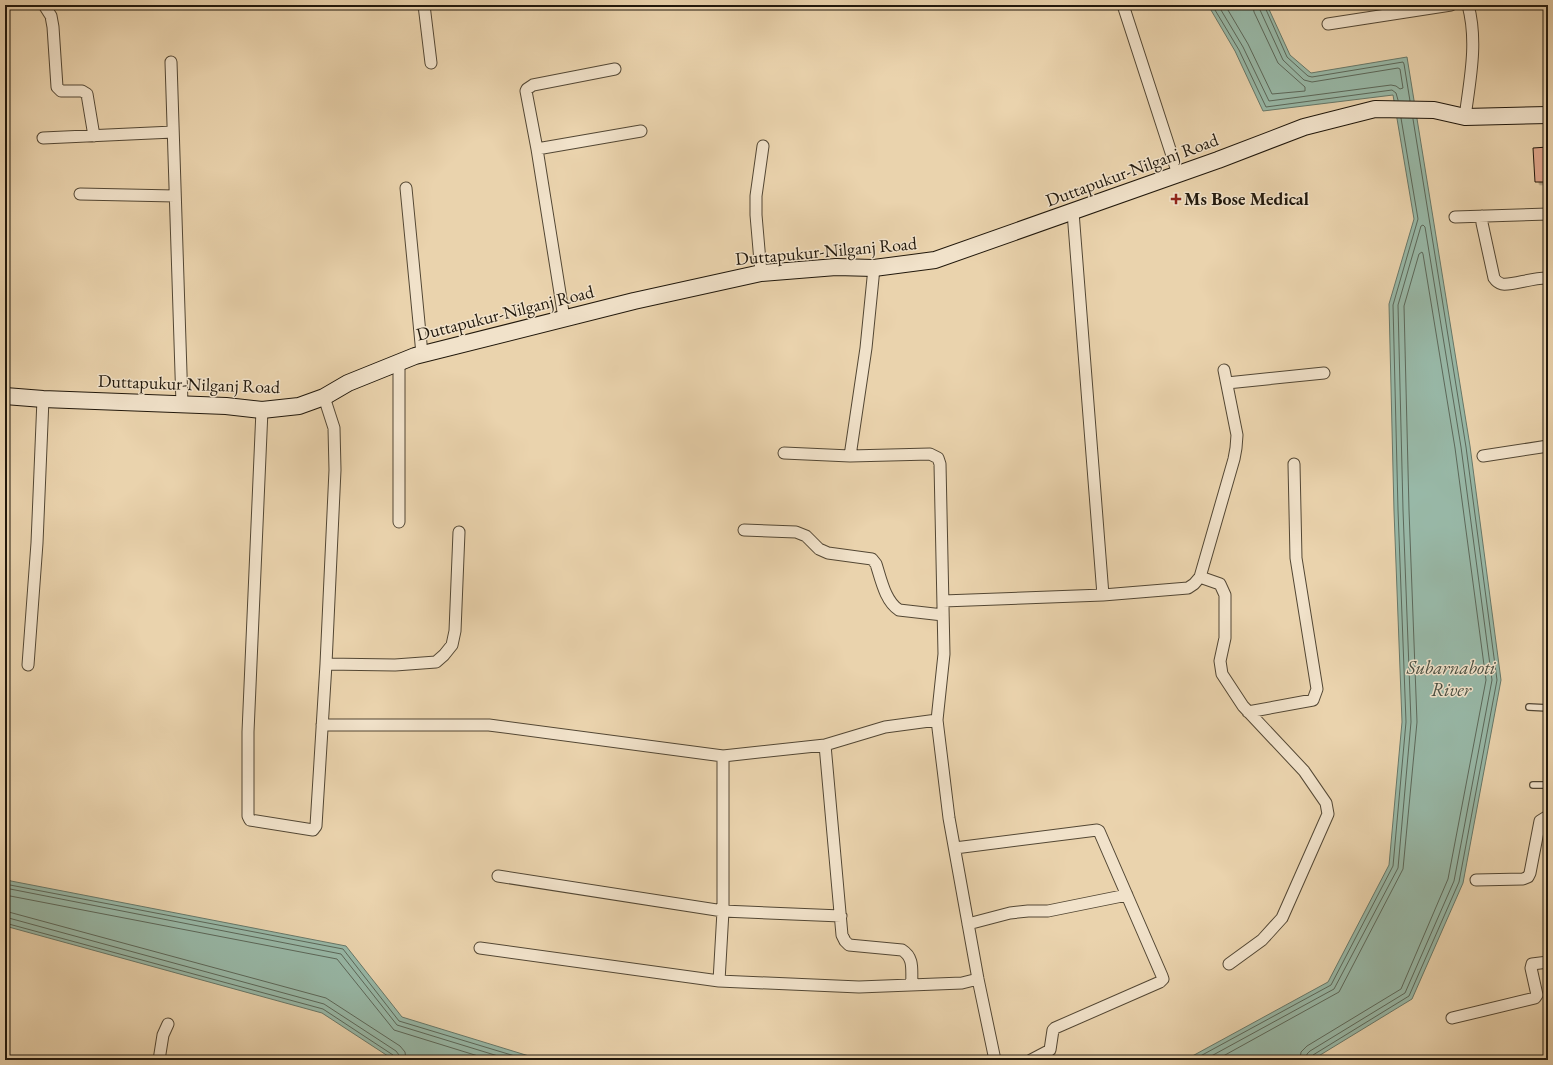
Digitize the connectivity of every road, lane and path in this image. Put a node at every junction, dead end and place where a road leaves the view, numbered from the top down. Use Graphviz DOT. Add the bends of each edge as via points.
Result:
graph roads {
  1 [pos="44,5"];
  2 [pos="424,5"];
  3 [pos="1123,5"];
  4 [pos="1451,5"];
  5 [pos="1468,5"];
  6 [pos="1328,24"];
  7 [pos="171,62"];
  8 [pos="431,63"];
  9 [pos="615,69"];
  10 [pos="1548,115"];
  11 [pos="1465,117"];
  12 [pos="641,131"];
  13 [pos="173,132"];
  14 [pos="94,136"];
  15 [pos="43,138"];
  16 [pos="763,146"];
  17 [pos="537,148"];
  18 [pos="1178,174"];
  19 [pos="406,188"];
  20 [pos="80,194"];
  21 [pos="175,196"];
  22 [pos="1073,212"];
  23 [pos="1548,214"];
  24 [pos="1482,216"];
  25 [pos="1455,217"];
  26 [pos="874,268"];
  27 [pos="761,273"];
  28 [pos="1548,278"];
  29 [pos="564,318"];
  30 [pos="422,354"];
  31 [pos="398,362"];
  32 [pos="1224,370"];
  33 [pos="1324,373"];
  34 [pos="1227,383"];
  35 [pos="5,396"];
  36 [pos="324,397"];
  37 [pos="43,399"];
  38 [pos="182,404"];
  39 [pos="262,410"];
  40 [pos="1548,446"];
  41 [pos="784,453"];
  42 [pos="850,456"];
  43 [pos="1483,456"];
  44 [pos="1294,464"];
  45 [pos="399,522"];
  46 [pos="744,530"];
  47 [pos="458,532"];
  48 [pos="1200,577"];
  49 [pos="1103,594"];
  50 [pos="943,601"];
  51 [pos="943,616"];
  52 [pos="326,664"];
  53 [pos="28,665"];
  54 [pos="1529,707"];
  55 [pos="1548,708"];
  56 [pos="1248,712"];
  57 [pos="937,720"];
  58 [pos="322,725"];
  59 [pos="825,745"];
  60 [pos="723,756"];
  61 [pos="1532,785"];
  62 [pos="1548,785"];
  63 [pos="1548,816"];
  64 [pos="955,848"];
  65 [pos="498,876"];
  66 [pos="1476,880"];
  67 [pos="1127,895"];
  68 [pos="723,911"];
  69 [pos="841,916"];
  70 [pos="968,924"];
  71 [pos="480,948"];
  72 [pos="1548,962"];
  73 [pos="1229,964"];
  74 [pos="978,979"];
  75 [pos="719,981"];
  76 [pos="912,985"];
  77 [pos="1452,1018"];
  78 [pos="168,1024"];
  79 [pos="160,1060"];
  80 [pos="995,1060"];
  81 [pos="1031,1060"];
  1 -- 14 [label="street" via="51,16 53,27 57,87 61,91 82,91 87,94"];
  2 -- 8 [label="street"];
  3 -- 18 [label="street"];
  4 -- 6 [label="street"];
  5 -- 11 [label="street" via="1472,19 1473,52"];
  7 -- 13 [label="street"];
  9 -- 17 [label="street" via="526,88"];
  10 -- 11 [label="main road, Duttapukur-Nilganj Road"];
  11 -- 18 [label="main road, Duttapukur-Nilganj Road" via="1434,110 1376,109 1304,127"];
  12 -- 17 [label="street"];
  13 -- 14 [label="street"];
  13 -- 21 [label="street"];
  14 -- 15 [label="street"];
  16 -- 27 [label="street" via="756,196"];
  17 -- 29 [label="street"];
  18 -- 22 [label="main road, Duttapukur-Nilganj Road"];
  19 -- 30 [label="street"];
  20 -- 21 [label="street"];
  21 -- 38 [label="street"];
  22 -- 26 [label="main road, Duttapukur-Nilganj Road" via="935,260"];
  22 -- 49 [label="street"];
  23 -- 24 [label="street"];
  24 -- 25 [label="street"];
  24 -- 28 [label="street" via="1496,281 1504,284"];
  26 -- 27 [label="main road, Duttapukur-Nilganj Road" via="836,267"];
  26 -- 42 [label="street" via="869,326"];
  27 -- 29 [label="main road, Duttapukur-Nilganj Road"];
  29 -- 30 [label="main road, Duttapukur-Nilganj Road"];
  30 -- 31 [label="main road, Duttapukur-Nilganj Road"];
  31 -- 36 [label="main road, Duttapukur-Nilganj Road" via="348,383"];
  31 -- 45 [label="street"];
  32 -- 34 [label="street"];
  33 -- 34 [label="street"];
  34 -- 48 [label="street" via="1237,435 1234,459"];
  35 -- 37 [label="main road, Duttapukur-Nilganj Road"];
  36 -- 39 [label="main road, Duttapukur-Nilganj Road" via="299,406"];
  36 -- 52 [label="street" via="334,428 335,442"];
  37 -- 38 [label="main road, Duttapukur-Nilganj Road"];
  37 -- 53 [label="street" via="37,543"];
  38 -- 39 [label="main road, Duttapukur-Nilganj Road"];
  39 -- 58 [label="street" via="248,732 250,820 315,829"];
  40 -- 43 [label="street"];
  41 -- 42 [label="street"];
  42 -- 50 [label="street" via="930,454 938,458"];
  44 -- 56 [label="street" via="1296,558 1317,689 1313,700"];
  46 -- 51 [label="street" via="796,532 806,536 819,549 828,553 872,559 894,607 899,610"];
  47 -- 52 [label="street" via="455,631 452,645 444,655 436,662 395,665"];
  48 -- 49 [label="street" via="1188,588"];
  48 -- 56 [label="street" via="1220,584 1224,589 1226,633 1220,667"];
  49 -- 50 [label="street"];
  50 -- 51 [label="street"];
  51 -- 57 [label="street" via="944,654"];
  52 -- 58 [label="street"];
  54 -- 55 [label="lane"];
  56 -- 73 [label="street" via="1304,770 1326,803 1328,814 1282,918 1262,940"];
  57 -- 59 [label="street" via="885,727"];
  57 -- 64 [label="street"];
  58 -- 60 [label="street" via="489,725"];
  59 -- 60 [label="street"];
  59 -- 69 [label="street"];
  60 -- 68 [label="street"];
  61 -- 62 [label="lane"];
  63 -- 66 [label="street" via="1540,821 1528,877"];
  64 -- 67 [label="street" via="1097,830 1100,831"];
  64 -- 70 [label="street"];
  65 -- 68 [label="street"];
  67 -- 70 [label="street" via="1048,911 1010,913"];
  67 -- 81 [label="street" via="1162,978 1160,982 1055,1028 1050,1050"];
  68 -- 69 [label="street"];
  68 -- 75 [label="street"];
  69 -- 76 [label="street" via="842,934 849,945 902,950 908,954 911,960"];
  70 -- 74 [label="street"];
  71 -- 75 [label="street"];
  72 -- 77 [label="street" via="1532,964 1537,996 1535,998"];
  74 -- 76 [label="street" via="962,983"];
  74 -- 80 [label="street"];
  75 -- 76 [label="street" via="859,987"];
  78 -- 79 [label="street" via="163,1035"];
}
